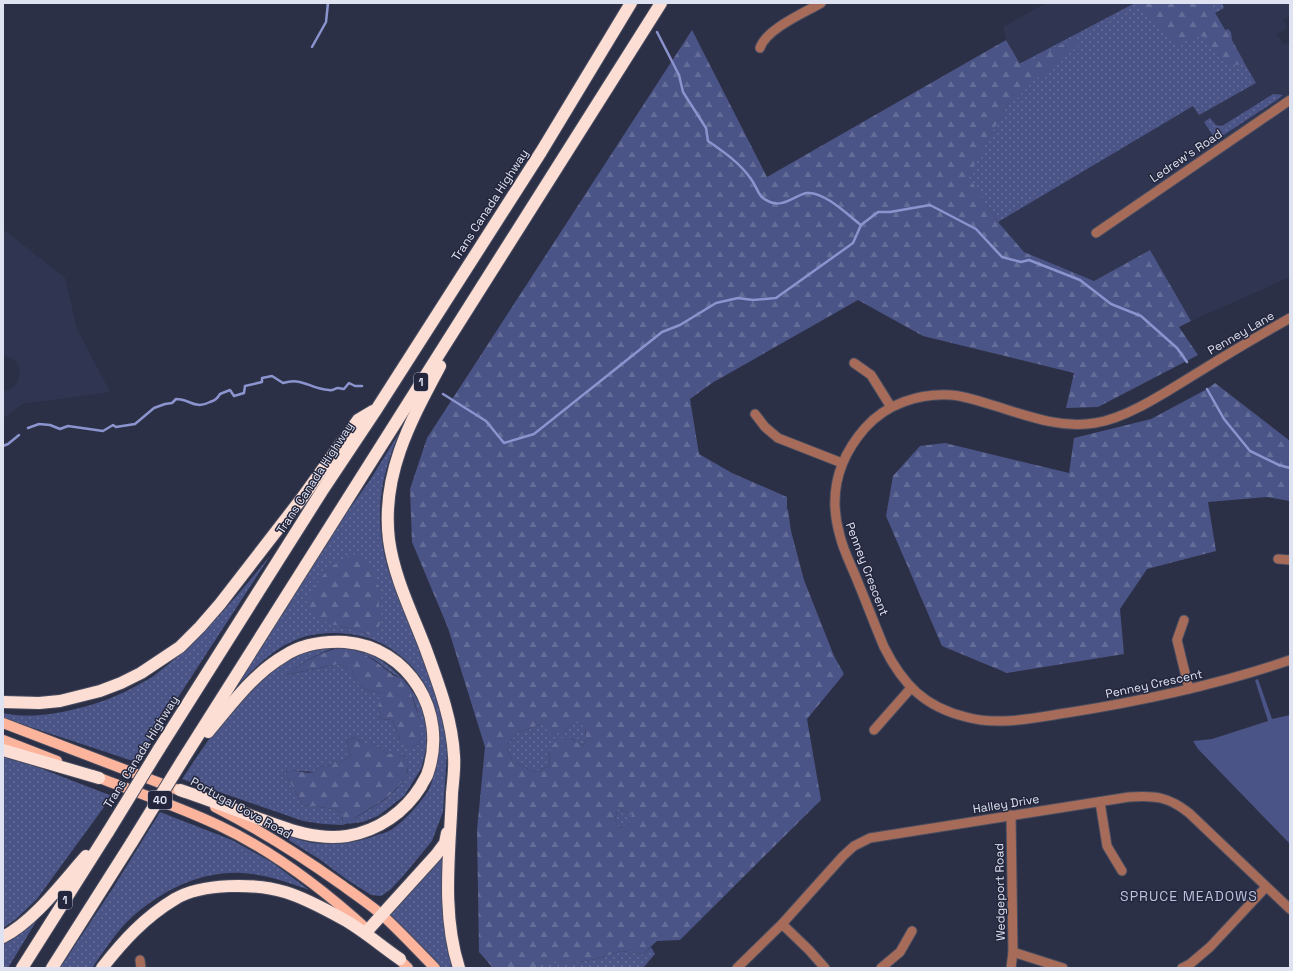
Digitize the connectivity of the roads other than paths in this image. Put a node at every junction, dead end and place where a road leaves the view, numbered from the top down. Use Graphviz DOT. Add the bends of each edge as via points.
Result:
graph roads {
  1 [pos="631,3"];
  2 [pos="661,3"];
  3 [pos="821,3"];
  4 [pos="760,48"];
  5 [pos="1290,100"];
  6 [pos="1096,232"];
  7 [pos="480,288"];
  8 [pos="1290,318"];
  9 [pos="854,363"];
  10 [pos="1204,369"];
  11 [pos="891,407"];
  12 [pos="376,410"];
  13 [pos="755,414"];
  14 [pos="842,464"];
  15 [pos="1278,559"];
  16 [pos="1290,560"];
  17 [pos="1184,620"];
  18 [pos="1290,660"];
  19 [pos="911,688"];
  20 [pos="1189,689"];
  21 [pos="3,702"];
  22 [pos="3,723"];
  23 [pos="874,730"];
  24 [pos="3,740"];
  25 [pos="3,750"];
  26 [pos="182,761"];
  27 [pos="100,778"];
  28 [pos="180,790"];
  29 [pos="1100,802"];
  30 [pos="452,810"];
  31 [pos="1011,815"];
  32 [pos="108,832"];
  33 [pos="1122,871"];
  34 [pos="1266,887"];
  35 [pos="1290,909"];
  36 [pos="382,915"];
  37 [pos="782,924"];
  38 [pos="368,930"];
  39 [pos="912,931"];
  40 [pos="3,937"];
  41 [pos="1013,952"];
  42 [pos="404,964"];
  43 [pos="22,968"];
  44 [pos="52,968"];
  45 [pos="102,968"];
  46 [pos="435,968"];
  47 [pos="459,968"];
  48 [pos="737,968"];
  49 [pos="825,968"];
  50 [pos="881,968"];
  51 [pos="1011,968"];
  52 [pos="1063,968"];
  53 [pos="1182,968"];
  1 -- 12 [label="highway, Trans Canada Highway / 1"];
  2 -- 7 [label="highway, 1"];
  3 -- 4 [label="street" via="775,29 762,41"];
  5 -- 6 [label="street, Ledrew's Road"];
  7 -- 26 [label="highway, 1"];
  7 -- 30 [label="highway" via="406,434 391,477 387,508 389,541 397,574 441,690 450,722 454,756"];
  8 -- 10 [label="street, Penney Lane"];
  9 -- 11 [label="street" via="871,375"];
  10 -- 11 [label="street, Penney Crescent" via="1126,413 1096,423 1053,422 951,395 921,397"];
  11 -- 14 [label="street, Penney Crescent" via="860,434"];
  12 -- 21 [label="highway" via="358,420 225,598 180,647 141,673 100,691 60,701"];
  12 -- 32 [label="highway, Trans Canada Highway / 1, bridge" via="322,491"];
  13 -- 14 [label="street" via="778,438"];
  14 -- 19 [label="street, Penney Crescent" via="835,495 840,538 884,647"];
  15 -- 16 [label="street"];
  17 -- 20 [label="street" via="1176,640"];
  18 -- 20 [label="street, Penney Crescent"];
  19 -- 20 [label="street, Penney Crescent" via="947,711 968,718 1007,721 1094,709"];
  19 -- 23 [label="street"];
  22 -- 28 [label="main road, Portugal Cove Road / 40"];
  24 -- 27 [label="main road, 40"];
  25 -- 27 [label="highway"];
  26 -- 28 [label="highway" via="265,668 309,644 332,641 357,643 381,652 399,664 413,678 424,696 432,721 433,749 428,773 416,794 397,814 372,829 347,836 322,837 298,833"];
  26 -- 44 [label="highway, 1, bridge"];
  27 -- 38 [label="main road, 40" via="176,806 221,826 261,848 307,879"];
  28 -- 36 [label="main road, Portugal Cove Road / 40" via="241,820 288,848"];
  29 -- 31 [label="street, Halley Drive"];
  29 -- 33 [label="street" via="1107,846"];
  29 -- 34 [label="street, Halley Drive" via="1147,796 1163,798 1178,804"];
  30 -- 36 [label="highway" via="445,843"];
  30 -- 47 [label="highway" via="448,896 450,936"];
  31 -- 37 [label="street, Halley Drive" via="870,838 854,846 843,856"];
  31 -- 41 [label="street, Wedgeport Road"];
  32 -- 40 [label="highway" via="29,920 16,931"];
  32 -- 43 [label="highway, Trans Canada Highway / 1"];
  34 -- 35 [label="street, Halley Drive"];
  34 -- 53 [label="street" via="1210,947"];
  36 -- 38 [label="highway"];
  36 -- 46 [label="main road, Portugal Cove Road / 40"];
  37 -- 48 [label="street, Halley Drive"];
  37 -- 49 [label="street"];
  38 -- 42 [label="main road, 40"];
  39 -- 50 [label="street" via="900,952"];
  41 -- 51 [label="street, Wedgeport Road"];
  41 -- 52 [label="street"];
  42 -- 45 [label="highway" via="344,920 309,901 285,892 258,887 230,886 200,890 176,898 128,937"];
}
